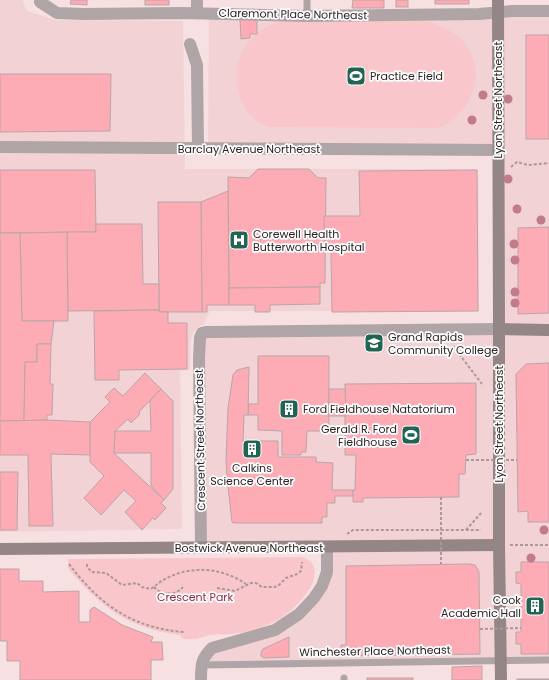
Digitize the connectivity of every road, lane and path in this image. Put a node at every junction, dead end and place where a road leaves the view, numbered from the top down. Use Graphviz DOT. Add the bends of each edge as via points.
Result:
graph roads {
  1 [pos="197,0"];
  2 [pos="307,0"];
  3 [pos="498,0"];
  4 [pos="40,2"];
  5 [pos="549,11"];
  6 [pos="197,13"];
  7 [pos="498,13"];
  8 [pos="307,16"];
  9 [pos="190,44"];
  10 [pos="0,147"];
  11 [pos="198,148"];
  12 [pos="498,150"];
  13 [pos="549,163"];
  14 [pos="511,168"];
  15 [pos="500,329"];
  16 [pos="549,330"];
  17 [pos="453,346"];
  18 [pos="482,384"];
  19 [pos="466,460"];
  20 [pos="517,460"];
  21 [pos="441,497"];
  22 [pos="481,513"];
  23 [pos="466,530"];
  24 [pos="481,530"];
  25 [pos="341,534"];
  26 [pos="505,545"];
  27 [pos="549,545"];
  28 [pos="327,547"];
  29 [pos="201,548"];
  30 [pos="0,549"];
  31 [pos="302,562"];
  32 [pos="70,564"];
  33 [pos="86,564"];
  34 [pos="441,564"];
  35 [pos="246,584"];
  36 [pos="154,587"];
  37 [pos="183,587"];
  38 [pos="217,588"];
  39 [pos="521,628"];
  40 [pos="480,629"];
  41 [pos="184,632"];
  42 [pos="501,660"];
  43 [pos="549,660"];
  44 [pos="201,665"];
  45 [pos="201,680"];
  46 [pos="501,680"];
  1 -- 6 [label="street"];
  2 -- 8 [label="lane"];
  3 -- 7 [label="street, Lyon Street Northeast"];
  4 -- 6 [label="street, Claremont Place Northeast" via="57,13"];
  5 -- 7 [label="street, Claremont Place Northeast"];
  6 -- 8 [label="street, Claremont Place Northeast"];
  7 -- 8 [label="street, Claremont Place Northeast"];
  7 -- 12 [label="street, Lyon Street Northeast"];
  9 -- 11 [label="street" via="197,66"];
  10 -- 11 [label="street, Barclay Avenue Northeast"];
  11 -- 12 [label="street, Barclay Avenue Northeast"];
  12 -- 15 [label="street, Lyon Street Northeast"];
  13 -- 14 [label="path" via="528,165 517,162"];
  15 -- 16 [label="street"];
  15 -- 26 [label="street, Lyon Street Northeast"];
  15 -- 29 [label="street, Crescent Street Northeast" via="202,333 199,359"];
  17 -- 18 [label="path"];
  19 -- 20 [label="path, bridge"];
  21 -- 34 [label="path, bridge"];
  22 -- 23 [label="path"];
  23 -- 24 [label="path"];
  23 -- 25 [label="path" via="353,530 348,534"];
  26 -- 27 [label="path"];
  26 -- 28 [label="street, Bostwick Avenue Northeast"];
  26 -- 42 [label="street, Lyon Street Northeast"];
  28 -- 29 [label="street, Bostwick Avenue Northeast"];
  28 -- 44 [label="street" via="327,572 322,586 299,614 275,630 212,648 205,655"];
  29 -- 30 [label="street, Bostwick Avenue Northeast"];
  31 -- 35 [label="path" via="301,571 286,578 279,585 266,588 256,583"];
  32 -- 41 [label="path" via="92,592 119,613 152,627"];
  33 -- 36 [label="path" via="92,572 104,572 122,585 137,583 142,587"];
  35 -- 36 [label="path" via="226,574 196,570 166,578"];
  35 -- 38 [label="path" via="235,591"];
  36 -- 37 [label="path" via="162,593 178,592"];
  39 -- 40 [label="path, bridge"];
  42 -- 43 [label="lane, Winchester Place Northeast"];
  42 -- 44 [label="lane, Winchester Place Northeast"];
  42 -- 46 [label="street, Lyon Street Northeast"];
  44 -- 45 [label="street"];
}
